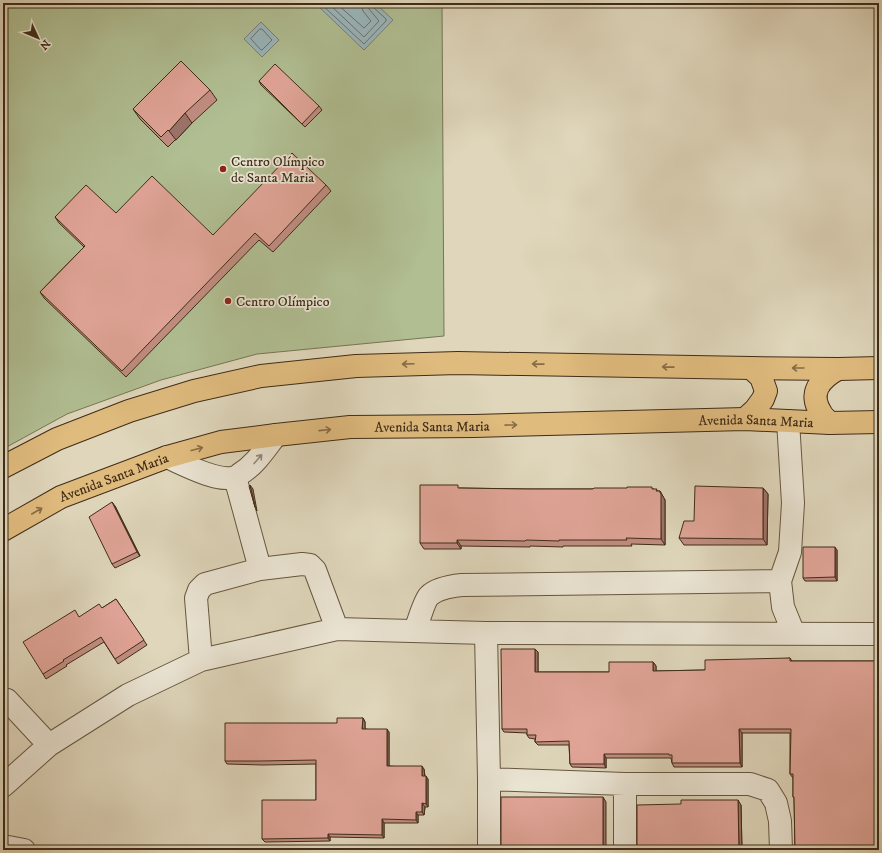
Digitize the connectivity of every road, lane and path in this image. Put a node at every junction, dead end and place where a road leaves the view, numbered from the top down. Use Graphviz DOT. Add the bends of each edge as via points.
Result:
graph roads {
  1 [pos="751,368"];
  2 [pos="879,368"];
  3 [pos="838,369"];
  4 [pos="745,419"];
  5 [pos="788,421"];
  6 [pos="879,422"];
  7 [pos="830,423"];
  8 [pos="276,435"];
  9 [pos="167,457"];
  10 [pos="3,467"];
  11 [pos="235,477"];
  12 [pos="3,530"];
  13 [pos="260,569"];
  14 [pos="780,581"];
  15 [pos="337,629"];
  16 [pos="414,631"];
  17 [pos="486,633"];
  18 [pos="794,634"];
  19 [pos="879,634"];
  20 [pos="201,660"];
  21 [pos="3,699"];
  22 [pos="49,745"];
  23 [pos="489,779"];
  24 [pos="625,784"];
  25 [pos="3,786"];
  26 [pos="3,846"];
  27 [pos="24,850"];
  28 [pos="489,850"];
  29 [pos="625,850"];
  30 [pos="780,850"];
  3 -- 1 [label="main road, one-way"];
  1 -- 4 [label="main road" via="761,378 766,391 755,410"];
  1 -- 10 [label="main road, one-way" via="458,363 356,366 261,376 129,411 57,439"];
  2 -- 3 [label="main road"];
  3 -- 7 [label="main road" via="823,379 815,392 821,413"];
  4 -- 5 [label="main road, Avenida Santa Maria"];
  8 -- 4 [label="main road, Avenida Santa Maria, one-way" via="350,427"];
  5 -- 7 [label="main road, Avenida Santa Maria"];
  5 -- 14 [label="street" via="793,503 790,552"];
  6 -- 7 [label="main road, Avenida Santa Maria"];
  9 -- 8 [label="main road, Avenida Santa Maria, one-way" via="221,442"];
  11 -- 8 [label="street, one-way" via="249,468"];
  9 -- 11 [label="street" via="212,476"];
  12 -- 9 [label="main road, Avenida Santa Maria, one-way" via="61,497"];
  11 -- 13 [label="street"];
  13 -- 15 [label="street" via="310,565 315,570"];
  13 -- 20 [label="street" via="205,584 199,590 196,598"];
  14 -- 16 [label="street" via="450,586 429,596"];
  14 -- 18 [label="street" via="783,607"];
  15 -- 16 [label="street"];
  15 -- 20 [label="street"];
  16 -- 17 [label="street"];
  17 -- 18 [label="street"];
  17 -- 23 [label="street"];
  18 -- 19 [label="street"];
  20 -- 22 [label="street" via="128,695"];
  21 -- 22 [label="street"];
  22 -- 25 [label="street"];
  23 -- 24 [label="street"];
  23 -- 28 [label="street"];
  24 -- 29 [label="street"];
  24 -- 30 [label="street" via="750,784 768,790 776,803 780,821"];
  26 -- 27 [label="street"];
}
